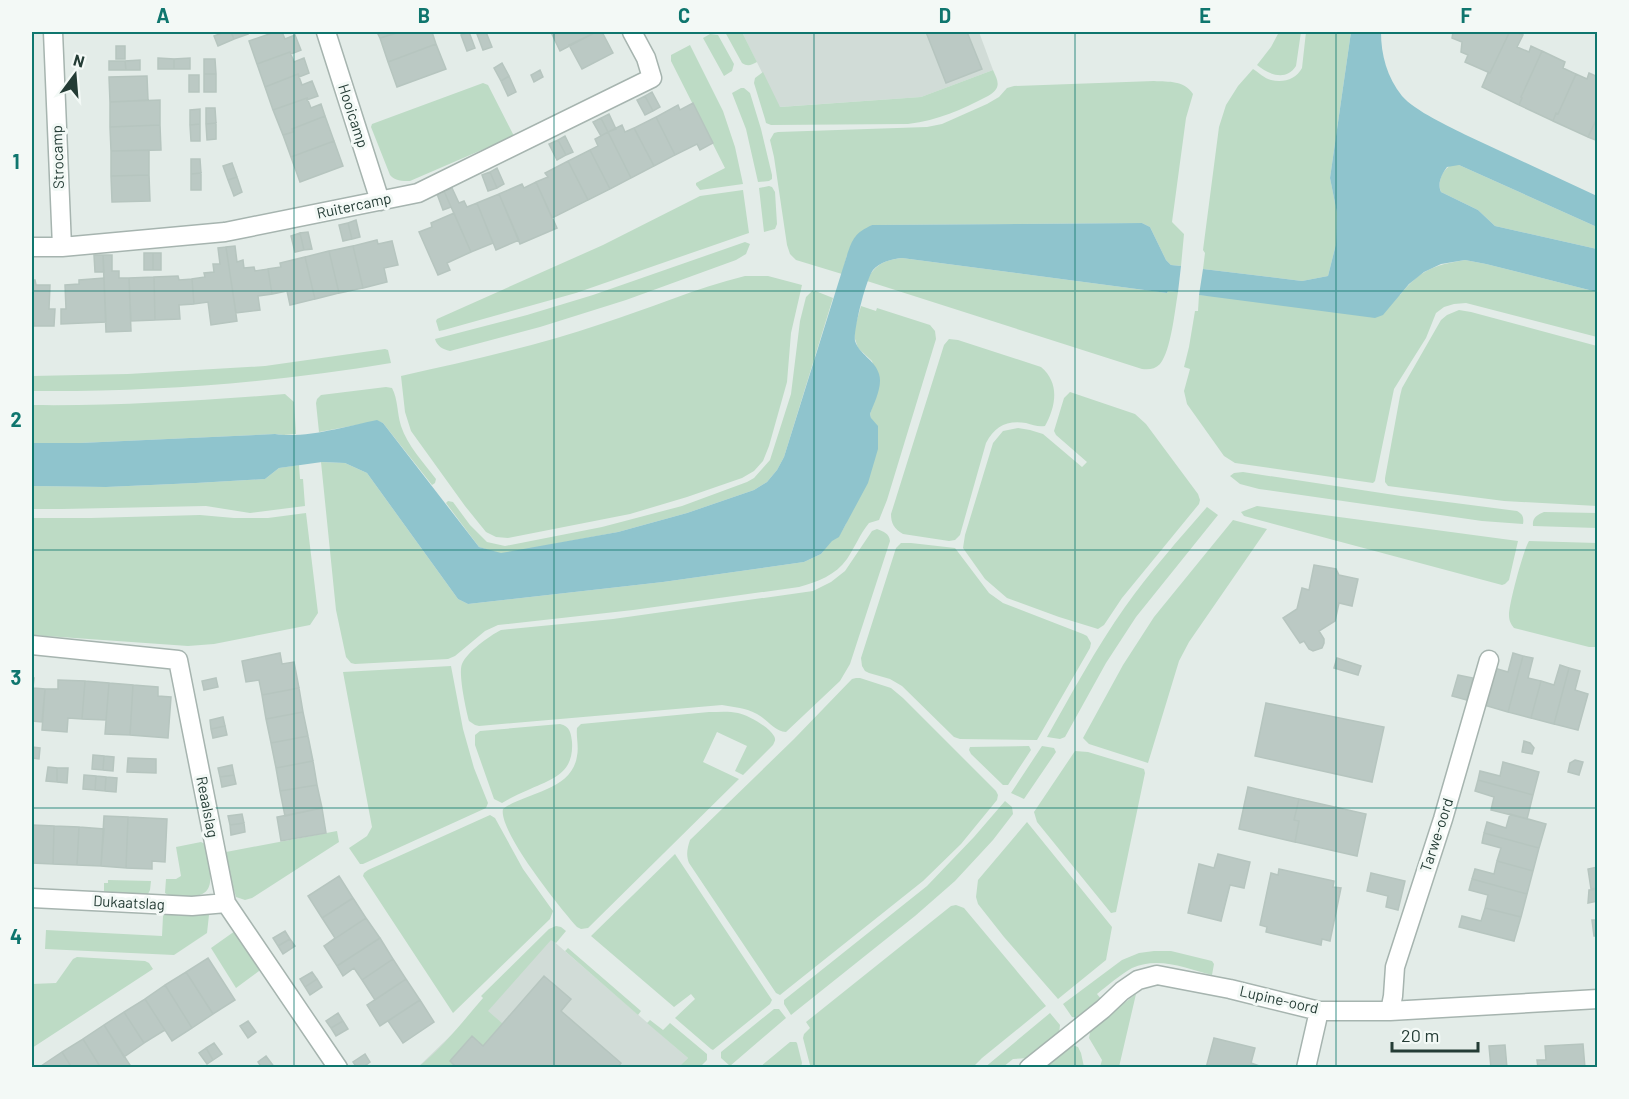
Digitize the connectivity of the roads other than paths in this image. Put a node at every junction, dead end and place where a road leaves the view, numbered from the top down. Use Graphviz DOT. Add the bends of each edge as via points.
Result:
graph roads {
  1 [pos="53,32"];
  2 [pos="326,32"];
  3 [pos="632,32"];
  4 [pos="380,201"];
  5 [pos="32,247"];
  6 [pos="62,247"];
  7 [pos="32,645"];
  8 [pos="1489,660"];
  9 [pos="32,898"];
  10 [pos="226,903"];
  11 [pos="1598,999"];
  12 [pos="1319,1011"];
  13 [pos="1390,1011"];
  14 [pos="338,1068"];
  15 [pos="1029,1068"];
  16 [pos="1306,1068"];
  1 -- 6 [label="street, Strocamp"];
  2 -- 4 [label="street, Hooicamp"];
  3 -- 4 [label="street, Ruitercamp" via="652,78 418,193"];
  4 -- 6 [label="street, Ruitercamp" via="225,232"];
  5 -- 6 [label="street, Ruitercamp"];
  7 -- 10 [label="street, Reaalslag" via="178,660"];
  8 -- 13 [label="street, Tarwe-oord" via="1395,967"];
  9 -- 10 [label="street, Dukaatslag" via="192,906"];
  10 -- 14 [label="street, Reaalslag"];
  11 -- 13 [label="street, Lupine-oord"];
  12 -- 13 [label="street, Lupine-oord"];
  12 -- 15 [label="street, Lupine-oord" via="1157,975 1138,980 1122,991"];
  12 -- 16 [label="street"];
}
